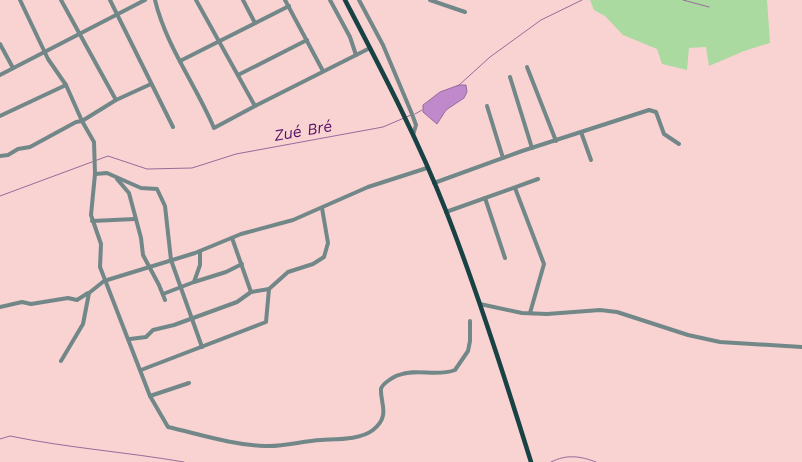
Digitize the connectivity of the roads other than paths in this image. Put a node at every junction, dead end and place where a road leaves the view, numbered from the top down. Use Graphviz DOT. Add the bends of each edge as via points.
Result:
graph roads {
  1 [pos="20,0"];
  2 [pos="61,0"];
  3 [pos="110,0"];
  4 [pos="145,0"];
  5 [pos="155,0"];
  6 [pos="196,0"];
  7 [pos="243,0"];
  8 [pos="286,0"];
  9 [pos="330,0"];
  10 [pos="345,0"];
  11 [pos="359,0"];
  12 [pos="430,0"];
  13 [pos="289,6"];
  14 [pos="465,12"];
  15 [pos="117,14"];
  16 [pos="255,23"];
  17 [pos="81,34"];
  18 [pos="307,40"];
  19 [pos="219,42"];
  20 [pos="0,44"];
  21 [pos="370,48"];
  22 [pos="45,52"];
  23 [pos="356,55"];
  24 [pos="180,62"];
  25 [pos="527,67"];
  26 [pos="13,68"];
  27 [pos="323,72"];
  28 [pos="0,74"];
  29 [pos="238,75"];
  30 [pos="510,77"];
  31 [pos="151,84"];
  32 [pos="66,85"];
  33 [pos="116,100"];
  34 [pos="255,106"];
  35 [pos="486,106"];
  36 [pos="0,116"];
  37 [pos="82,121"];
  38 [pos="173,127"];
  39 [pos="581,132"];
  40 [pos="413,135"];
  41 [pos="556,141"];
  42 [pos="679,144"];
  43 [pos="532,148"];
  44 [pos="0,156"];
  45 [pos="503,158"];
  46 [pos="591,160"];
  47 [pos="427,168"];
  48 [pos="95,174"];
  49 [pos="116,178"];
  50 [pos="538,179"];
  51 [pos="434,183"];
  52 [pos="515,188"];
  53 [pos="485,198"];
  54 [pos="322,208"];
  55 [pos="446,212"];
  56 [pos="135,220"];
  57 [pos="92,221"];
  58 [pos="232,238"];
  59 [pos="200,251"];
  60 [pos="505,258"];
  61 [pos="170,260"];
  62 [pos="242,264"];
  63 [pos="148,267"];
  64 [pos="104,281"];
  65 [pos="194,282"];
  66 [pos="180,288"];
  67 [pos="269,289"];
  68 [pos="251,292"];
  69 [pos="89,293"];
  70 [pos="163,294"];
  71 [pos="165,300"];
  72 [pos="480,304"];
  73 [pos="0,307"];
  74 [pos="530,313"];
  75 [pos="191,319"];
  76 [pos="470,321"];
  77 [pos="130,340"];
  78 [pos="202,347"];
  79 [pos="802,347"];
  80 [pos="61,361"];
  81 [pos="141,370"];
  82 [pos="189,383"];
  83 [pos="150,396"];
  84 [pos="531,462"];
  1 -- 22 [label="street"];
  2 -- 17 [label="street"];
  3 -- 15 [label="street"];
  4 -- 15 [label="street"];
  5 -- 24 [label="street"];
  6 -- 19 [label="street"];
  7 -- 16 [label="street"];
  8 -- 13 [label="street"];
  9 -- 23 [label="street"];
  10 -- 21 [label="main road"];
  11 -- 40 [label="street" via="383,45 412,114 416,125"];
  12 -- 14 [label="street"];
  13 -- 16 [label="street"];
  13 -- 18 [label="street"];
  15 -- 17 [label="street"];
  15 -- 31 [label="street"];
  16 -- 19 [label="street"];
  17 -- 22 [label="street"];
  17 -- 33 [label="street"];
  18 -- 27 [label="street"];
  18 -- 29 [label="street"];
  19 -- 24 [label="street"];
  19 -- 29 [label="street"];
  20 -- 26 [label="street"];
  21 -- 23 [label="street"];
  21 -- 40 [label="main road"];
  22 -- 26 [label="street"];
  22 -- 32 [label="street"];
  23 -- 27 [label="street"];
  24 -- 34 [label="street" via="201,96 214,128"];
  25 -- 41 [label="street"];
  26 -- 28 [label="street"];
  27 -- 34 [label="street"];
  29 -- 34 [label="street"];
  30 -- 43 [label="street"];
  31 -- 33 [label="street"];
  31 -- 38 [label="street"];
  32 -- 36 [label="street"];
  32 -- 37 [label="street"];
  33 -- 37 [label="street"];
  35 -- 45 [label="street"];
  37 -- 44 [label="street" via="8,156"];
  37 -- 48 [label="street" via="94,142"];
  39 -- 41 [label="street"];
  39 -- 42 [label="street" via="654,110 664,134"];
  39 -- 46 [label="street"];
  40 -- 47 [label="main road"];
  41 -- 43 [label="street"];
  43 -- 45 [label="street"];
  45 -- 51 [label="street"];
  47 -- 51 [label="main road"];
  47 -- 54 [label="street" via="368,187"];
  48 -- 49 [label="street" via="107,173"];
  48 -- 57 [label="street"];
  49 -- 56 [label="street" via="129,193"];
  49 -- 61 [label="street" via="141,188 157,189 165,206"];
  50 -- 52 [label="street"];
  51 -- 55 [label="main road"];
  52 -- 53 [label="street"];
  52 -- 74 [label="street" via="544,264"];
  53 -- 55 [label="street"];
  53 -- 60 [label="street"];
  54 -- 58 [label="street"];
  54 -- 67 [label="street" via="328,243 324,257 288,272"];
  55 -- 72 [label="main road"];
  56 -- 57 [label="street"];
  56 -- 63 [label="street"];
  57 -- 64 [label="street" via="101,244 100,267"];
  58 -- 59 [label="street"];
  58 -- 62 [label="street"];
  59 -- 61 [label="street"];
  59 -- 65 [label="street" via="200,265"];
  61 -- 63 [label="street"];
  61 -- 66 [label="street"];
  62 -- 65 [label="street"];
  62 -- 68 [label="street"];
  63 -- 64 [label="street"];
  63 -- 70 [label="street"];
  64 -- 69 [label="street"];
  64 -- 77 [label="street"];
  65 -- 66 [label="street"];
  66 -- 70 [label="street"];
  66 -- 75 [label="street"];
  67 -- 68 [label="street"];
  67 -- 78 [label="street" via="266,322"];
  68 -- 75 [label="street" via="237,302"];
  69 -- 73 [label="street" via="78,300 22,302"];
  69 -- 80 [label="street" via="83,324"];
  70 -- 71 [label="street"];
  72 -- 74 [label="street"];
  72 -- 84 [label="main road"];
  74 -- 79 [label="street" via="617,312 720,342"];
  75 -- 77 [label="street"];
  75 -- 78 [label="street"];
  76 -- 83 [label="street" via="468,351 455,370 397,375 381,389 384,403 380,422 372,431 346,439 264,446 168,427"];
  77 -- 81 [label="street"];
  78 -- 81 [label="street"];
  81 -- 83 [label="street"];
  82 -- 83 [label="street"];
}
